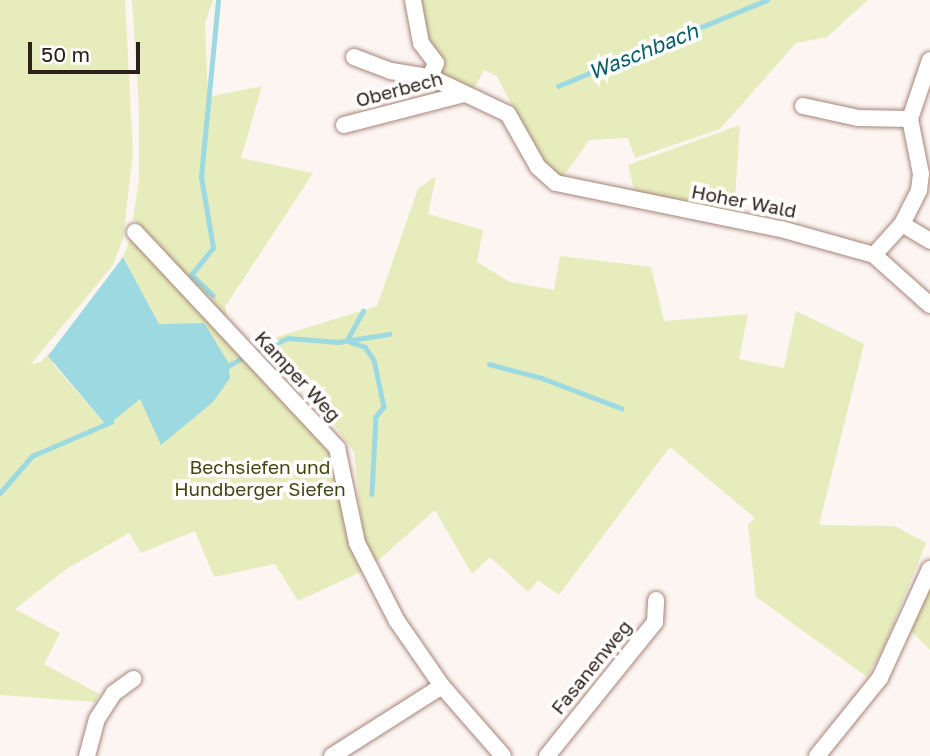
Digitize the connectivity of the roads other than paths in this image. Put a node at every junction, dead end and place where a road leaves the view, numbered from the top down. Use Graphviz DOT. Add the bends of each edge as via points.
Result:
graph roads {
  1 [pos="413,0"];
  2 [pos="354,57"];
  3 [pos="930,60"];
  4 [pos="430,77"];
  5 [pos="464,94"];
  6 [pos="803,106"];
  7 [pos="910,119"];
  8 [pos="344,125"];
  9 [pos="538,167"];
  10 [pos="902,223"];
  11 [pos="135,232"];
  12 [pos="930,241"];
  13 [pos="874,254"];
  14 [pos="930,305"];
  15 [pos="930,569"];
  16 [pos="656,600"];
  17 [pos="133,679"];
  18 [pos="442,685"];
  19 [pos="87,756"];
  20 [pos="332,756"];
  21 [pos="503,756"];
  22 [pos="547,756"];
  23 [pos="817,756"];
  1 -- 4 [label="street, Oberbech" via="421,43 436,63"];
  2 -- 4 [label="street, Oberbech" via="391,71"];
  3 -- 7 [label="street"];
  4 -- 5 [label="street, Oberbech"];
  5 -- 8 [label="street, Oberbech"];
  5 -- 9 [label="street, Oberbech" via="508,114"];
  6 -- 7 [label="street" via="858,118"];
  7 -- 10 [label="street" via="921,174 914,205"];
  9 -- 13 [label="street, Hoher Wald" via="556,183 781,229"];
  10 -- 12 [label="street"];
  10 -- 13 [label="street"];
  11 -- 18 [label="street, Kamper Weg" via="337,448 357,543 397,621"];
  13 -- 14 [label="street, Hoher Wald"];
  15 -- 23 [label="street" via="880,678"];
  16 -- 22 [label="street, Fasanenweg" via="655,622"];
  17 -- 19 [label="street" via="114,693 97,719"];
  18 -- 20 [label="street"];
  18 -- 21 [label="street, Kamper Weg"];
}
